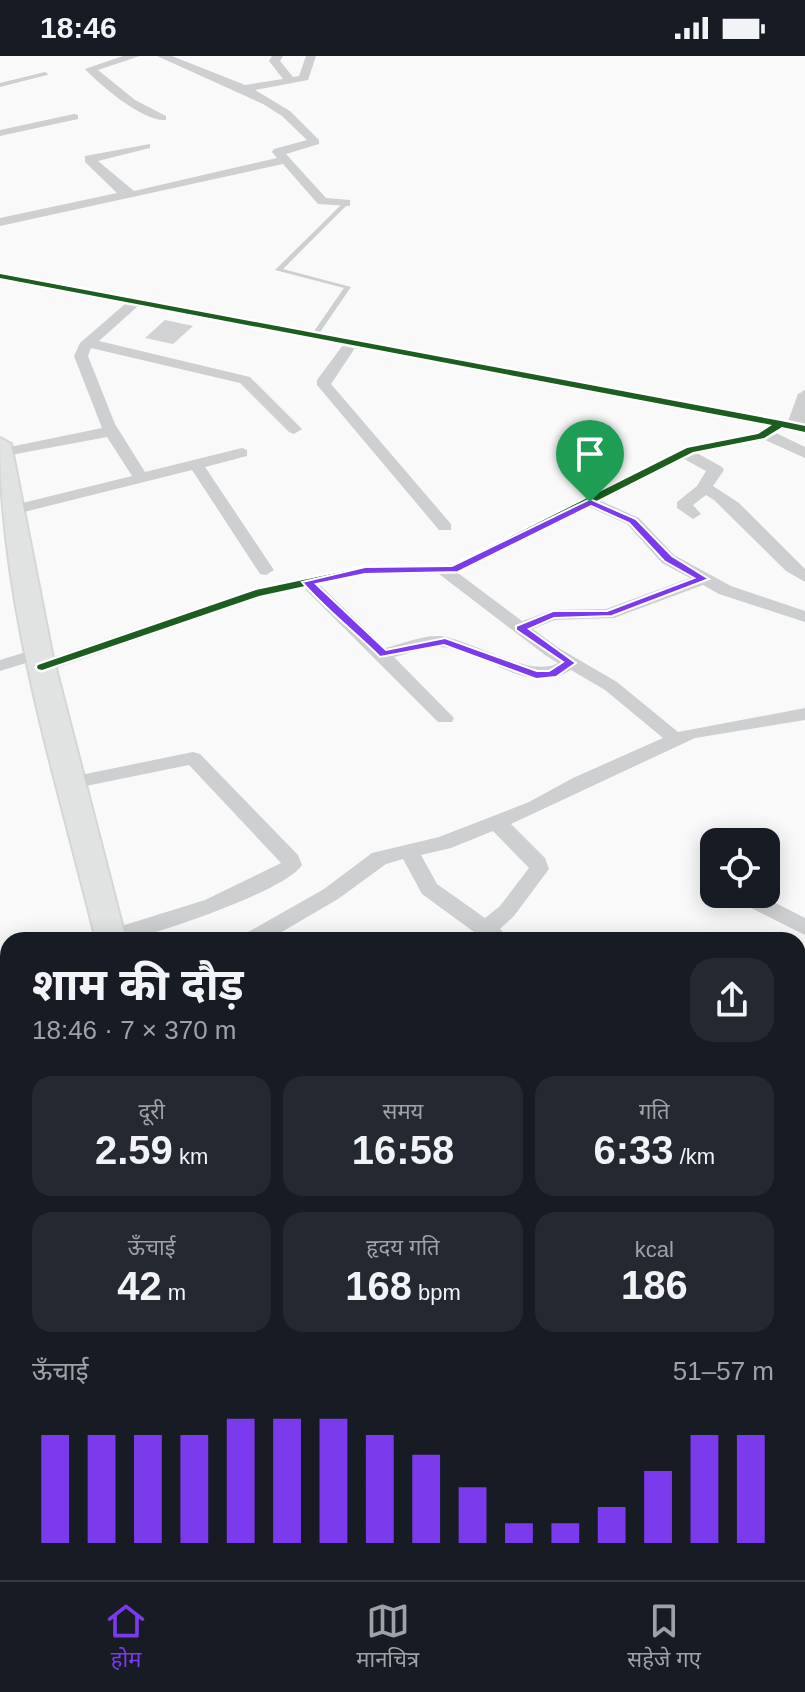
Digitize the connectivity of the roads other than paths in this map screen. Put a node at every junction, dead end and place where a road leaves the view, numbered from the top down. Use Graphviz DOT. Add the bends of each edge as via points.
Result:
graph roads {
  1 [pos="135,56"];
  2 [pos="162,56"];
  3 [pos="278,56"];
  4 [pos="311,56"];
  5 [pos="45,74"];
  6 [pos="290,80"];
  7 [pos="0,85"];
  8 [pos="244,89"];
  9 [pos="74,117"];
  10 [pos="162,118"];
  11 [pos="0,133"];
  12 [pos="146,146"];
  13 [pos="286,160"];
  14 [pos="128,194"];
  15 [pos="346,203"];
  16 [pos="0,222"];
  17 [pos="0,276"];
  18 [pos="135,302"];
  19 [pos="314,337"];
  20 [pos="88,343"];
  21 [pos="351,344"];
  22 [pos="805,394"];
  23 [pos="294,429"];
  24 [pos="786,429"];
  25 [pos="112,431"];
  26 [pos="1,448"];
  27 [pos="242,453"];
  28 [pos="685,453"];
  29 [pos="805,453"];
  30 [pos="196,465"];
  31 [pos="141,478"];
  32 [pos="705,488"];
  33 [pos="590,502"];
  34 [pos="12,510"];
  35 [pos="693,514"];
  36 [pos="445,527"];
  37 [pos="266,570"];
  38 [pos="445,571"];
  39 [pos="805,577"];
  40 [pos="703,579"];
  41 [pos="308,582"];
  42 [pos="805,583"];
  43 [pos="782,607"];
  44 [pos="805,617"];
  45 [pos="520,628"];
  46 [pos="384,654"];
  47 [pos="41,660"];
  48 [pos="571,663"];
  49 [pos="0,666"];
  50 [pos="805,714"];
  51 [pos="445,718"];
  52 [pos="675,739"];
  53 [pos="71,783"];
  54 [pos="497,823"];
  55 [pos="408,850"];
  56 [pos="768,908"];
  57 [pos="805,927"];
  58 [pos="108,932"];
  59 [pos="129,932"];
  60 [pos="265,932"];
  61 [pos="489,932"];
  62 [pos="495,932"];
  1 -- 10 [label="street" via="90,69 131,102"];
  2 -- 8 [label="street"];
  3 -- 6 [label="street" via="274,61"];
  4 -- 6 [label="street" via="308,76"];
  5 -- 7 [label="lane"];
  6 -- 8 [label="street"];
  8 -- 13 [label="street" via="315,140 279,150"];
  9 -- 11 [label="street"];
  12 -- 14 [label="street" via="89,159"];
  13 -- 14 [label="street"];
  13 -- 15 [label="street" via="322,201"];
  14 -- 16 [label="street"];
  15 -- 19 [label="lane" via="278,270 348,287"];
  17 -- 18 [label="street"];
  18 -- 19 [label="street"];
  18 -- 20 [label="street"];
  19 -- 21 [label="street"];
  20 -- 23 [label="street" via="245,380"];
  20 -- 25 [label="street" via="81,356"];
  21 -- 24 [label="street"];
  21 -- 36 [label="street" via="324,385"];
  22 -- 24 [label="street"];
  24 -- 28 [label="street"];
  24 -- 29 [label="street"];
  25 -- 26 [label="street"];
  25 -- 31 [label="street"];
  26 -- 34 [label="main road"];
  27 -- 30 [label="street"];
  28 -- 32 [label="street" via="716,470"];
  28 -- 33 [label="street"];
  30 -- 31 [label="street"];
  30 -- 37 [label="street"];
  31 -- 34 [label="street"];
  32 -- 35 [label="street" via="683,505"];
  32 -- 39 [label="street" via="719,494 770,542 786,565"];
  33 -- 38 [label="street" via="489,555"];
  33 -- 40 [label="street" via="633,521 668,559"];
  34 -- 47 [label="main road"];
  38 -- 41 [label="street" via="365,570"];
  38 -- 45 [label="street"];
  40 -- 43 [label="street"];
  40 -- 45 [label="street" via="608,614 553,615"];
  41 -- 46 [label="street"];
  41 -- 47 [label="street"];
  42 -- 43 [label="street"];
  43 -- 44 [label="street"];
  45 -- 48 [label="street"];
  46 -- 48 [label="street" via="435,641 536,675 552,674"];
  46 -- 51 [label="street"];
  47 -- 49 [label="street"];
  47 -- 53 [label="main road"];
  48 -- 52 [label="street" via="611,686"];
  50 -- 52 [label="street"];
  52 -- 54 [label="street"];
  53 -- 58 [label="main road"];
  53 -- 59 [label="street" via="193,758 291,860 286,871 212,905"];
  54 -- 55 [label="street"];
  54 -- 62 [label="street" via="539,869"];
  55 -- 60 [label="street" via="379,858 331,894"];
  55 -- 61 [label="street" via="429,889"];
  56 -- 57 [label="street"];
}
